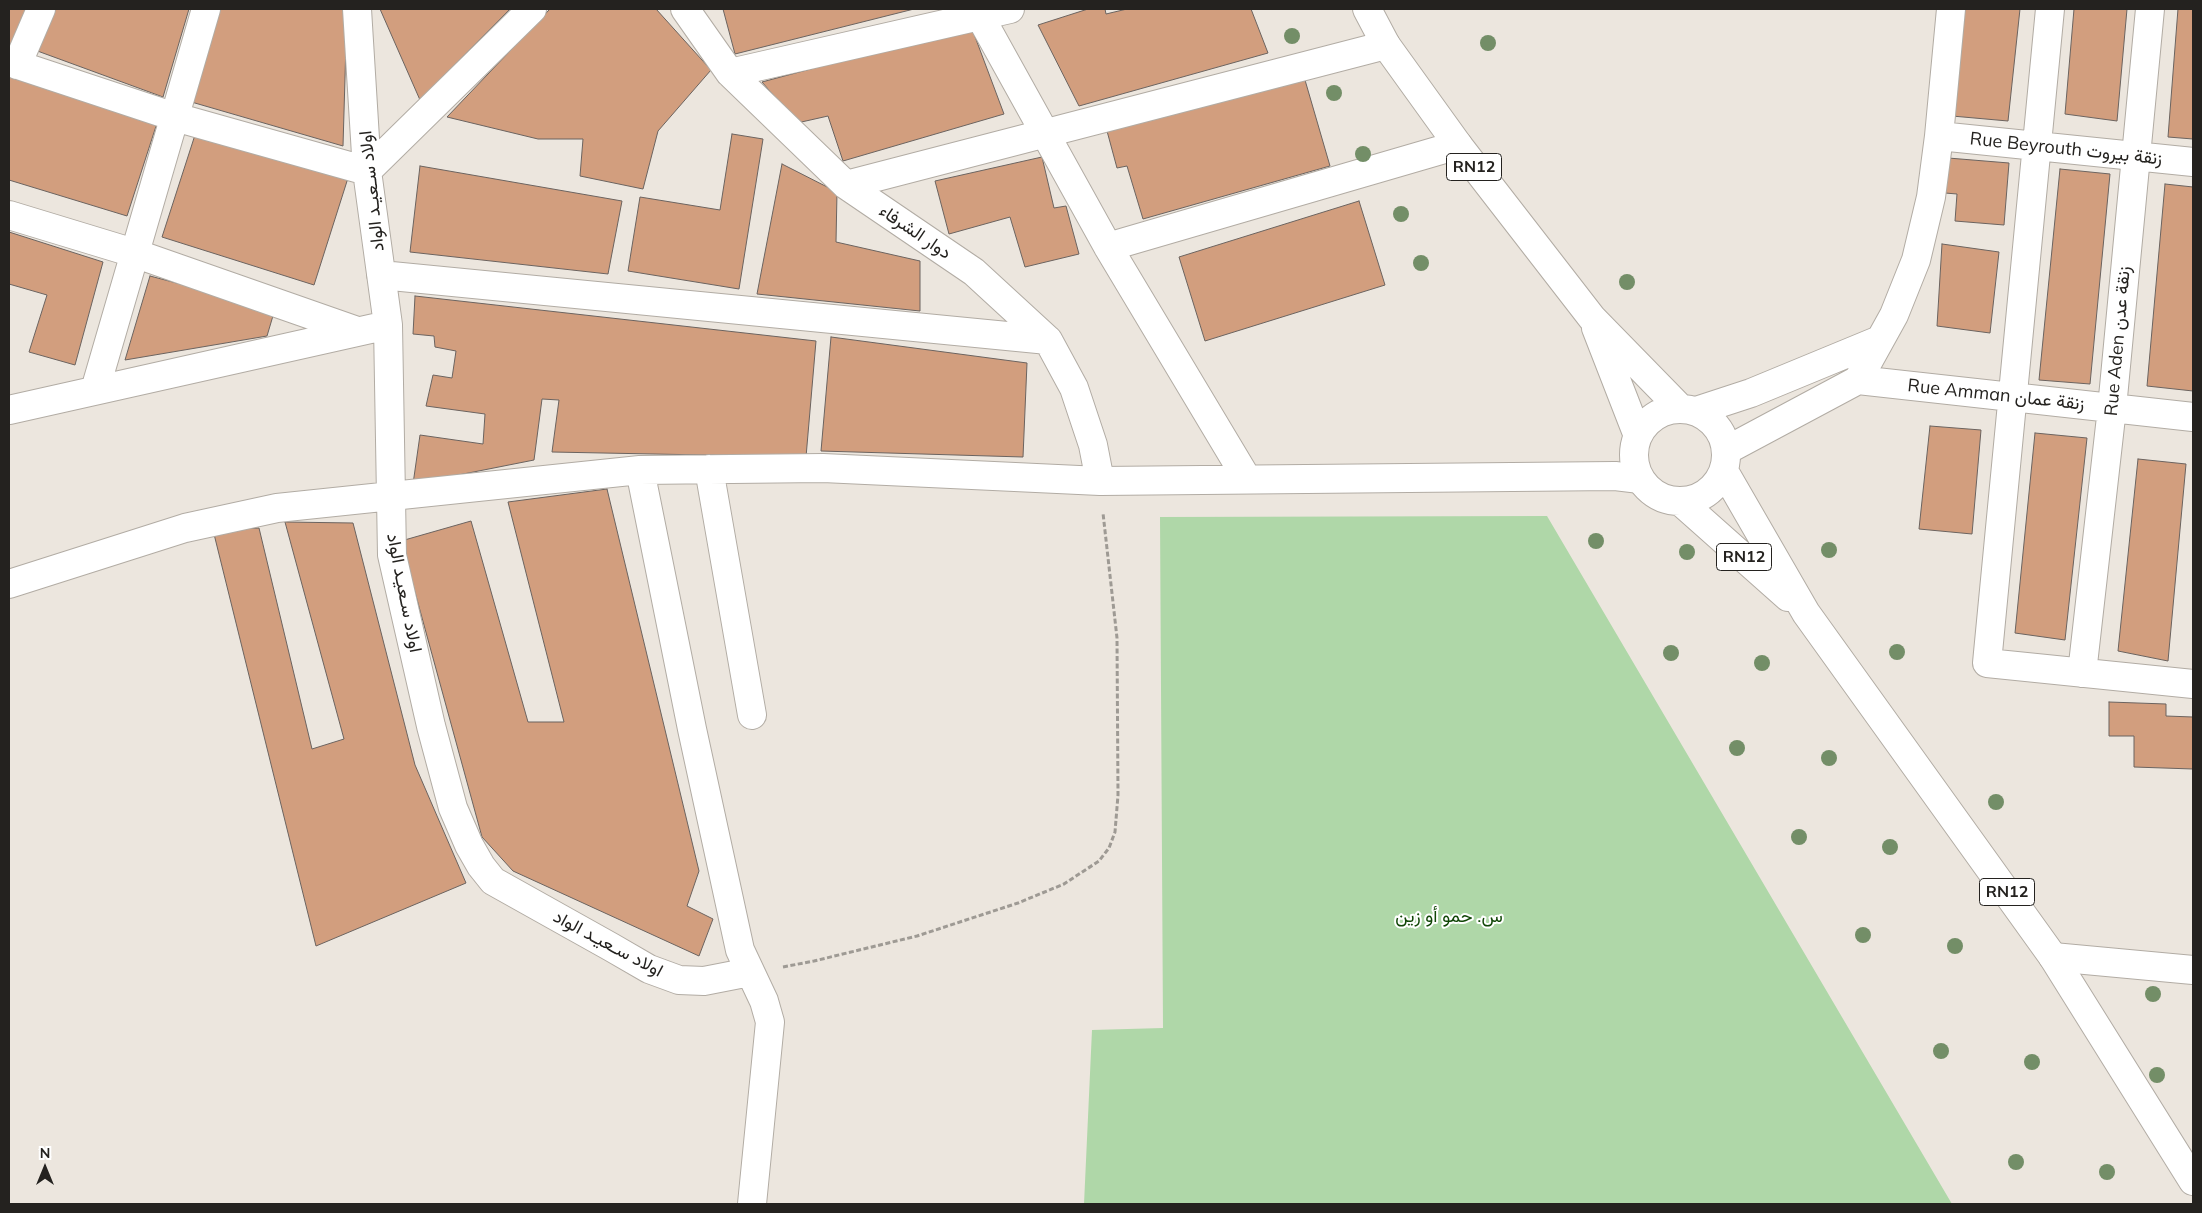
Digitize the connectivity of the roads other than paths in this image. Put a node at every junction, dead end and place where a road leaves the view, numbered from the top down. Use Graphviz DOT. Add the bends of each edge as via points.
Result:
graph roads {
  1 [pos="41,9"];
  2 [pos="206,9"];
  3 [pos="356,9"];
  4 [pos="532,9"];
  5 [pos="685,9"];
  6 [pos="1010,9"];
  7 [pos="1367,9"];
  8 [pos="1950,9"];
  9 [pos="2050,9"];
  10 [pos="2150,9"];
  11 [pos="977,12"];
  12 [pos="1386,44"];
  13 [pos="13,63"];
  14 [pos="730,73"];
  15 [pos="175,117"];
  16 [pos="1044,135"];
  17 [pos="1939,136"];
  18 [pos="1458,145"];
  19 [pos="2036,146"];
  20 [pos="2134,156"];
  21 [pos="2193,162"];
  22 [pos="367,170"];
  23 [pos="846,185"];
  24 [pos="9,215"];
  25 [pos="1108,247"];
  26 [pos="134,253"];
  27 [pos="382,275"];
  28 [pos="1592,318"];
  29 [pos="388,325"];
  30 [pos="357,331"];
  31 [pos="1048,340"];
  32 [pos="1878,341"];
  33 [pos="1858,380"];
  34 [pos="95,390"];
  35 [pos="2013,397"];
  36 [pos="2112,408"];
  37 [pos="9,410"];
  38 [pos="1688,410"];
  39 [pos="2193,417"];
  40 [pos="1638,436"];
  41 [pos="1726,461"];
  42 [pos="709,468"];
  43 [pos="640,470"];
  44 [pos="1640,478"];
  45 [pos="1247,479"];
  46 [pos="1100,482"];
  47 [pos="391,496"];
  48 [pos="1681,502"];
  49 [pos="9,584"];
  50 [pos="1806,613"];
  51 [pos="2082,673"];
  52 [pos="2193,684"];
  53 [pos="752,715"];
  54 [pos="2054,957"];
  55 [pos="2193,970"];
  56 [pos="750,972"];
  57 [pos="2193,1181"];
  58 [pos="752,1204"];
  1 -- 13 [label="street"];
  2 -- 15 [label="street"];
  3 -- 22 [label="street, اولاد سـعيـد الواد"];
  4 -- 22 [label="street"];
  5 -- 14 [label="street, دوار الشرفاء"];
  6 -- 11 [label="street"];
  7 -- 12 [label="street, RN12"];
  8 -- 17 [label="street"];
  9 -- 19 [label="street"];
  10 -- 20 [label="street, Rue Aden زنقة عدن"];
  11 -- 14 [label="street"];
  11 -- 16 [label="street"];
  12 -- 16 [label="street"];
  12 -- 18 [label="street, RN12"];
  13 -- 15 [label="street"];
  14 -- 23 [label="street, دوار الشرفاء"];
  15 -- 22 [label="street"];
  15 -- 26 [label="street"];
  16 -- 23 [label="street"];
  16 -- 25 [label="street"];
  17 -- 19 [label="street, Rue Beyrouth زنقة بيروت"];
  17 -- 32 [label="street" via="1931,197 1916,260 1894,315"];
  18 -- 25 [label="street"];
  18 -- 28 [label="street, RN12"];
  19 -- 20 [label="street, Rue Beyrouth زنقة بيروت"];
  19 -- 35 [label="street"];
  20 -- 21 [label="street, Rue Beyrouth زنقة بيروت"];
  20 -- 36 [label="street, Rue Aden زنقة عدن"];
  22 -- 27 [label="street, اولاد سـعيـد الواد"];
  23 -- 31 [label="street, دوار الشرفاء" via="974,272"];
  24 -- 26 [label="street"];
  25 -- 45 [label="street"];
  26 -- 30 [label="street"];
  26 -- 34 [label="street"];
  27 -- 29 [label="street, اولاد سـعيـد الواد"];
  27 -- 31 [label="street"];
  28 -- 38 [label="street, RN12"];
  28 -- 40 [label="street, RN12"];
  29 -- 30 [label="street"];
  29 -- 47 [label="street, اولاد سـعيـد الواد"];
  30 -- 34 [label="street"];
  31 -- 46 [label="street, دوار الشرفاء" via="1074,388 1093,445"];
  32 -- 33 [label="street"];
  32 -- 38 [label="street" via="1751,393"];
  33 -- 35 [label="street, Rue Amman زنقة عمان"];
  33 -- 41 [label="street"];
  34 -- 37 [label="street"];
  35 -- 36 [label="street, Rue Amman زنقة عمان"];
  35 -- 51 [label="street" via="1987,664"];
  36 -- 39 [label="street, Rue Amman زنقة عمان"];
  36 -- 51 [label="street, Rue Aden زنقة عدن"];
  38 -- 40 [label="street" via="1663,412 1648,421"];
  38 -- 41 [label="street, RN12" via="1711,420 1722,434"];
  40 -- 44 [label="street, RN12" via="1634,450"];
  41 -- 48 [label="street" via="1714,487 1700,498"];
  41 -- 50 [label="street, RN12"];
  42 -- 43 [label="street"];
  42 -- 46 [label="street" via="823,468"];
  42 -- 53 [label="street"];
  43 -- 47 [label="street"];
  43 -- 56 [label="street" via="740,950"];
  44 -- 45 [label="street"];
  44 -- 48 [label="street, RN12" via="1651,492"];
  45 -- 46 [label="street"];
  47 -- 49 [label="street" via="277,508 184,528"];
  47 -- 56 [label="street, اولاد سـعيـد الواد" via="392,555 431,726 453,808 481,866 493,881 649,968 671,977 704,981"];
  48 -- 50 [label="street, RN12"];
  50 -- 54 [label="street, RN12"];
  51 -- 52 [label="street"];
  54 -- 55 [label="street"];
  54 -- 57 [label="street, RN12"];
  56 -- 58 [label="street" via="770,1022"];
}
